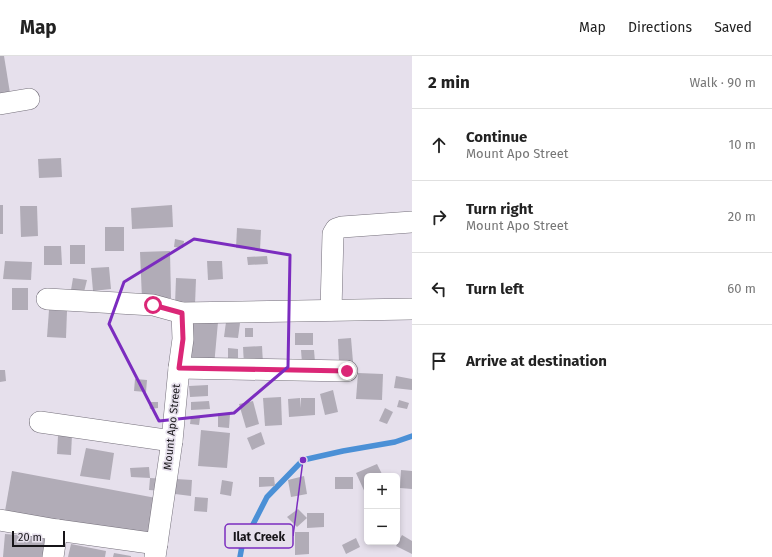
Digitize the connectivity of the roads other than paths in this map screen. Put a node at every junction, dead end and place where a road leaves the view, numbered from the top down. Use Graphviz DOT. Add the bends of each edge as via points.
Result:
graph roads {
  1 [pos="29,99"];
  2 [pos="0,104"];
  3 [pos="412,222"];
  4 [pos="47,299"];
  5 [pos="412,309"];
  6 [pos="331,310"];
  7 [pos="182,313"];
  8 [pos="179,368"];
  9 [pos="347,371"];
  10 [pos="40,422"];
  11 [pos="172,442"];
  12 [pos="0,520"];
  13 [pos="57,530"];
  14 [pos="156,550"];
  15 [pos="53,557"];
  1 -- 2 [label="street"];
  3 -- 6 [label="street" via="342,226 336,229 333,234"];
  4 -- 7 [label="street" via="153,305"];
  5 -- 6 [label="street"];
  6 -- 7 [label="street"];
  7 -- 8 [label="street, Mount Apo Street" via="183,339"];
  8 -- 9 [label="street"];
  8 -- 11 [label="street, Mount Apo Street"];
  10 -- 11 [label="street"];
  11 -- 14 [label="street, Mount Apo Street"];
  12 -- 13 [label="street"];
  13 -- 14 [label="street"];
  13 -- 15 [label="street"];
}
